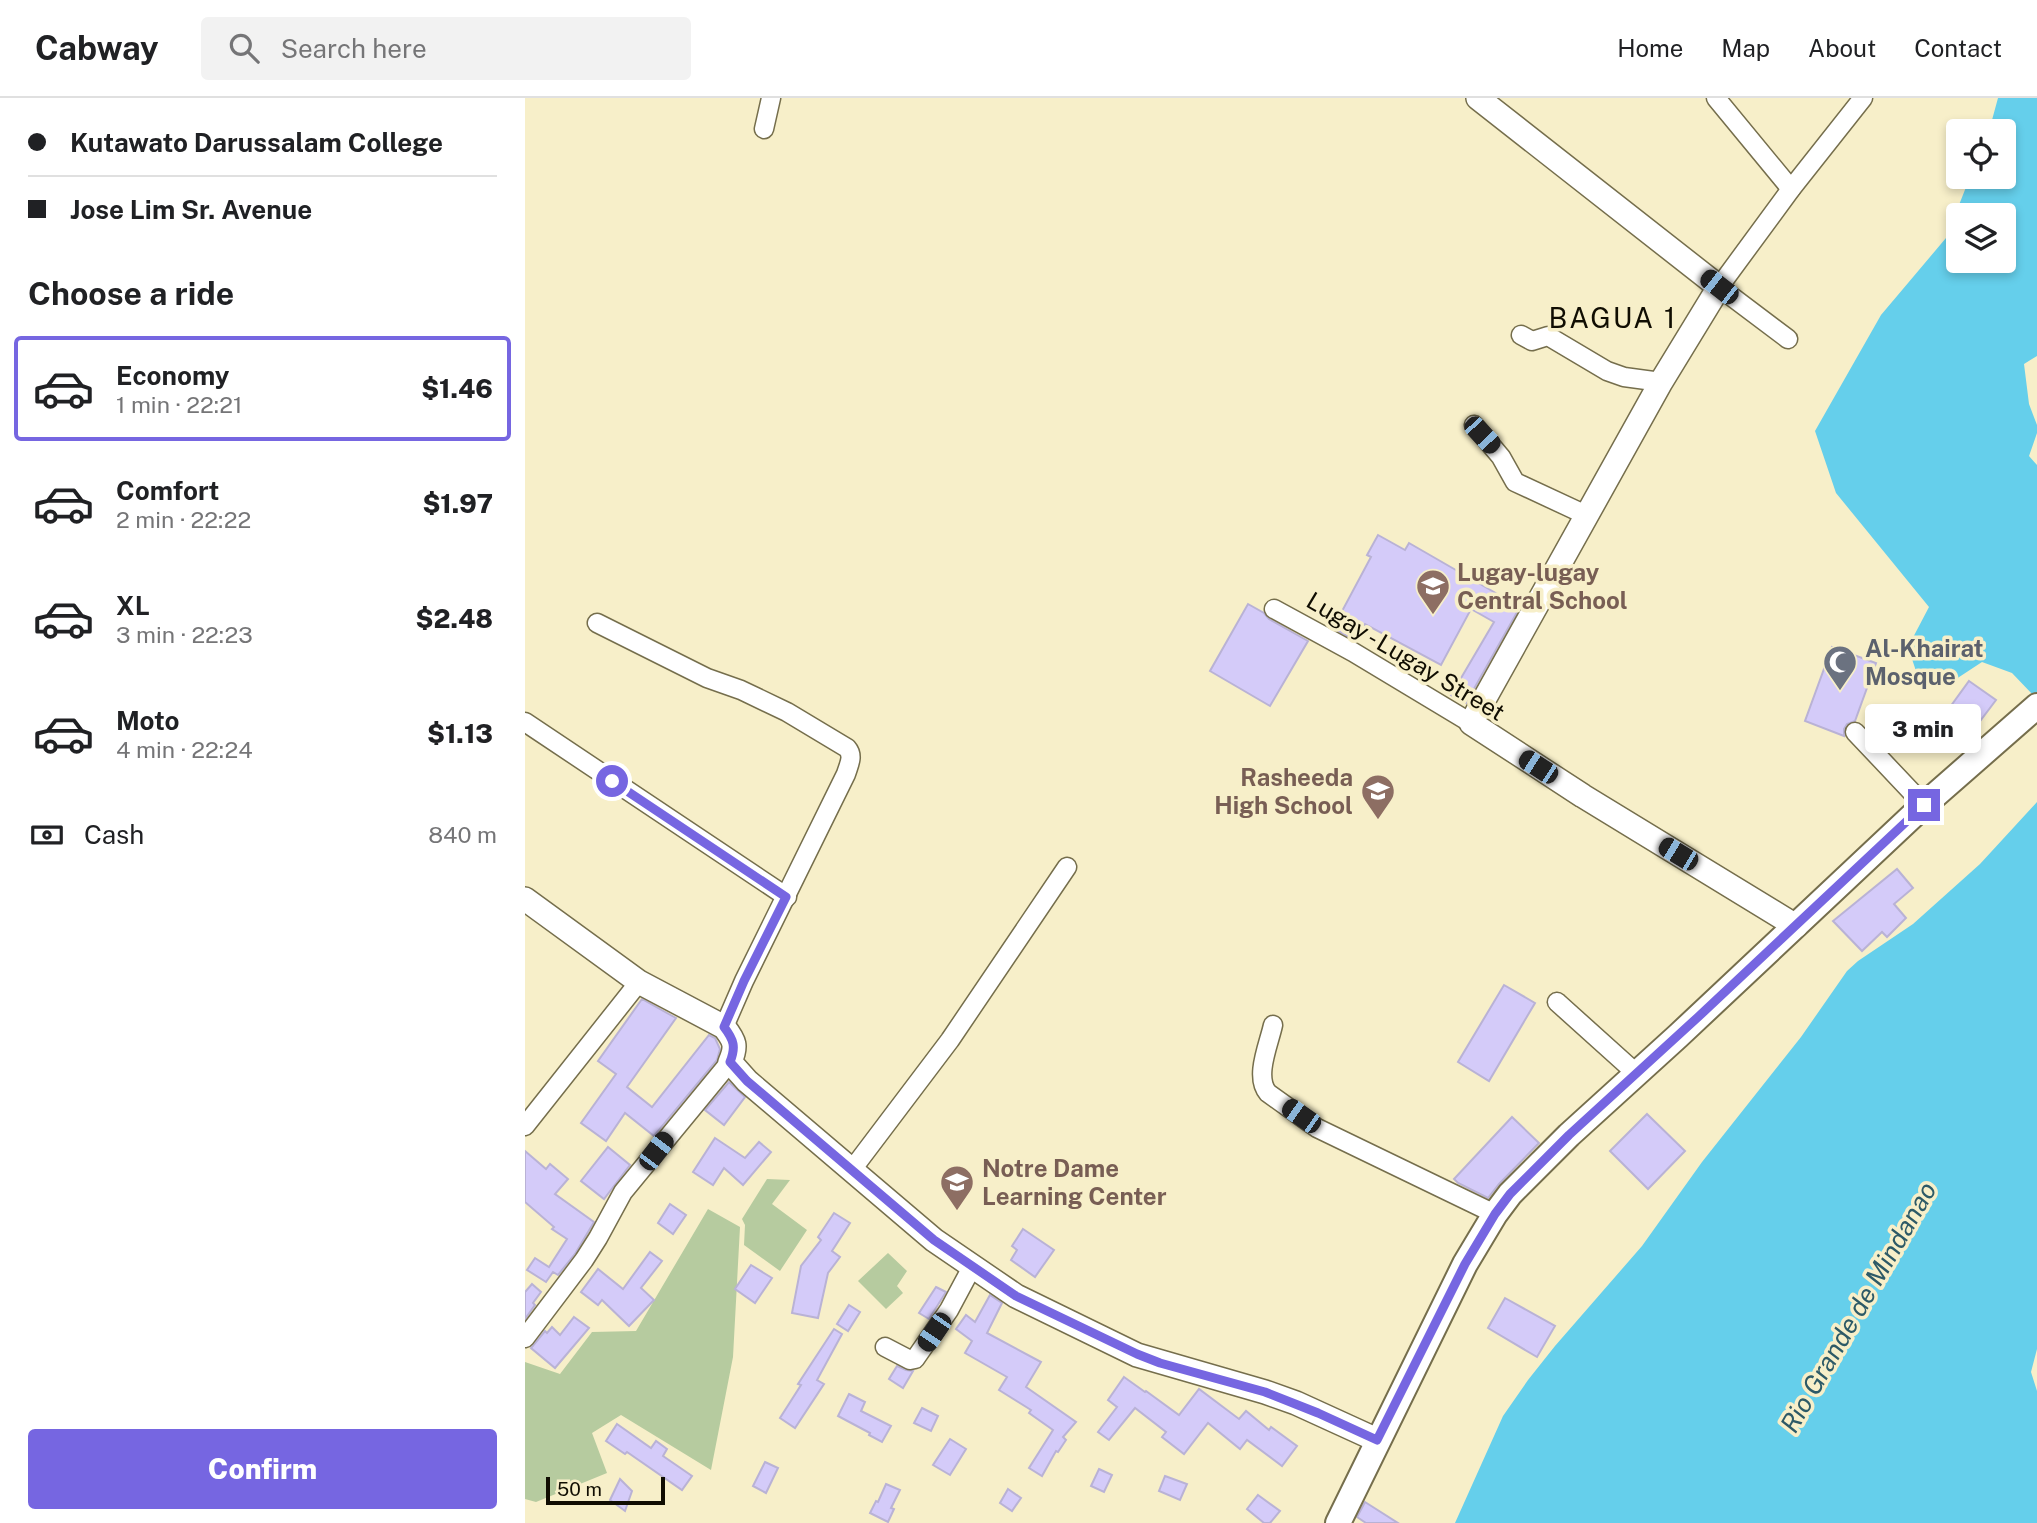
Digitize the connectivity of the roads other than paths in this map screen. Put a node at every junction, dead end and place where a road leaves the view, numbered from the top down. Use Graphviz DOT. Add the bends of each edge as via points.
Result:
graph roads {
  1 [pos="771,98"];
  2 [pos="1478,98"];
  3 [pos="1716,98"];
  4 [pos="1863,98"];
  5 [pos="764,129"];
  6 [pos="1791,189"];
  7 [pos="1719,287"];
  8 [pos="1521,335"];
  9 [pos="1788,340"];
  10 [pos="1661,382"];
  11 [pos="1474,425"];
  12 [pos="1586,515"];
  13 [pos="1274,609"];
  14 [pos="597,623"];
  15 [pos="2037,706"];
  16 [pos="525,722"];
  17 [pos="1471,723"];
  18 [pos="1855,732"];
  19 [pos="1924,805"];
  20 [pos="1067,867"];
  21 [pos="786,897"];
  22 [pos="525,899"];
  23 [pos="1796,926"];
  24 [pos="639,982"];
  25 [pos="1557,1002"];
  26 [pos="1273,1025"];
  27 [pos="724,1027"];
  28 [pos="730,1062"];
  29 [pos="1637,1074"];
  30 [pos="525,1126"];
  31 [pos="851,1171"];
  32 [pos="1495,1214"];
  33 [pos="972,1268"];
  34 [pos="525,1338"];
  35 [pos="885,1348"];
  36 [pos="1377,1440"];
  37 [pos="1338,1523"];
  1 -- 5 [label="street"];
  2 -- 7 [label="street"];
  3 -- 6 [label="street"];
  4 -- 6 [label="street"];
  6 -- 7 [label="street"];
  7 -- 9 [label="street"];
  7 -- 10 [label="street"];
  8 -- 10 [label="street" via="1532,341 1548,336 1607,371"];
  10 -- 12 [label="street"];
  11 -- 12 [label="street" via="1515,482"];
  12 -- 17 [label="street"];
  13 -- 17 [label="street, Lugay - Lugay Street"];
  14 -- 21 [label="street" via="787,712 850,751 846,774"];
  15 -- 19 [label="main road"];
  16 -- 21 [label="street"];
  17 -- 23 [label="street, Lugay - Lugay Street"];
  18 -- 19 [label="street"];
  19 -- 23 [label="main road"];
  20 -- 31 [label="street" via="950,1040"];
  21 -- 27 [label="street"];
  22 -- 24 [label="street"];
  23 -- 29 [label="main road"];
  24 -- 27 [label="street"];
  24 -- 30 [label="street"];
  25 -- 29 [label="street"];
  26 -- 32 [label="street" via="1261,1074 1268,1093 1317,1128"];
  27 -- 28 [label="street" via="735,1047"];
  28 -- 31 [label="street"];
  28 -- 34 [label="street" via="623,1192 584,1260"];
  29 -- 32 [label="main road" via="1531,1171"];
  31 -- 33 [label="street"];
  32 -- 36 [label="main road"];
  33 -- 35 [label="street" via="915,1359"];
  33 -- 36 [label="street" via="1016,1296 1137,1354 1265,1392"];
  36 -- 37 [label="main road"];
}
